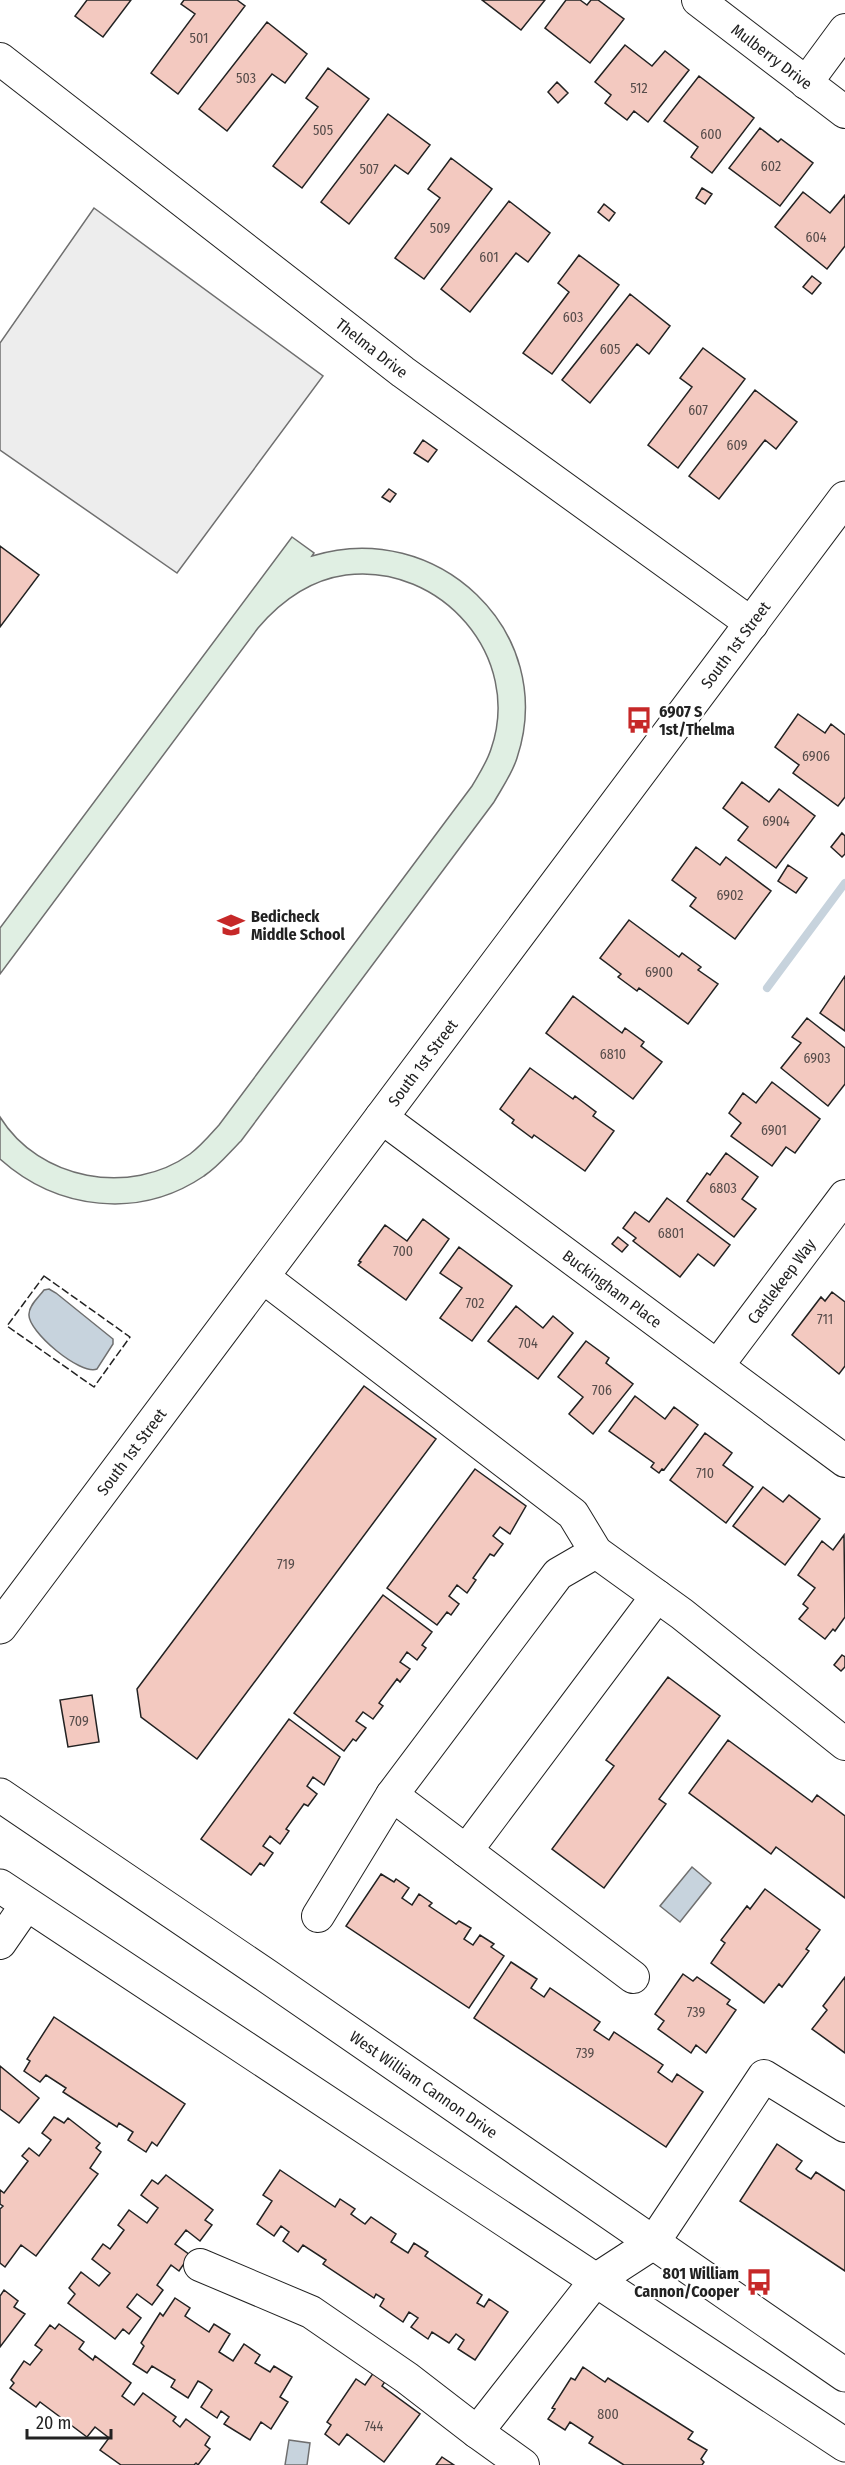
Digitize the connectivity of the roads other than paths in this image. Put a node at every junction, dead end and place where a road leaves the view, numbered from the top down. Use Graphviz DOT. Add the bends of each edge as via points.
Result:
graph roads {
  1 [pos="698,0"];
  2 [pos="845,30"];
  3 [pos="0,59"];
  4 [pos="806,83"];
  5 [pos="845,112"];
  6 [pos="845,498"];
  7 [pos="752,624"];
  8 [pos="381,1117"];
  9 [pos="845,1196"];
  10 [pos="263,1277"];
  11 [pos="718,1365"];
  12 [pos="845,1461"];
  13 [pos="596,1552"];
  14 [pos="657,1596"];
  15 [pos="0,1627"];
  16 [pos="845,1744"];
  17 [pos="0,1795"];
  18 [pos="392,1795"];
  19 [pos="466,1851"];
  20 [pos="0,1886"];
  21 [pos="27,1904"];
  22 [pos="318,1916"];
  23 [pos="0,1943"];
  24 [pos="633,1977"];
  25 [pos="845,2126"];
  26 [pos="653,2243"];
  27 [pos="200,2265"];
  28 [pos="596,2280"];
  29 [pos="845,2376"];
  30 [pos="477,2432"];
  31 [pos="845,2445"];
  32 [pos="523,2465"];
  1 -- 4 [label="street, Mulberry Drive"];
  2 -- 4 [label="street"];
  3 -- 7 [label="street, Thelma Drive" via="403,372"];
  4 -- 5 [label="street, Mulberry Drive"];
  6 -- 7 [label="main road, South 1st Street"];
  7 -- 8 [label="main road, South 1st Street"];
  8 -- 10 [label="main road, South 1st Street"];
  8 -- 11 [label="street, Buckingham Place"];
  9 -- 11 [label="street, Castlekeep Way"];
  10 -- 13 [label="street" via="573,1514"];
  10 -- 15 [label="main road, South 1st Street"];
  11 -- 12 [label="street, Buckingham Place"];
  13 -- 14 [label="street"];
  13 -- 18 [label="street" via="558,1574"];
  14 -- 16 [label="street"];
  14 -- 19 [label="street"];
  17 -- 26 [label="main road, West William Cannon Drive"];
  18 -- 19 [label="street"];
  18 -- 22 [label="street"];
  19 -- 24 [label="street"];
  20 -- 21 [label="main road"];
  21 -- 23 [label="street"];
  21 -- 28 [label="main road"];
  25 -- 26 [label="street" via="764,2076"];
  26 -- 28 [label="main road"];
  26 -- 29 [label="main road, West William Cannon Drive"];
  27 -- 30 [label="street" via="311,2312"];
  28 -- 30 [label="street"];
  28 -- 31 [label="main road"];
  30 -- 32 [label="street"];
}
